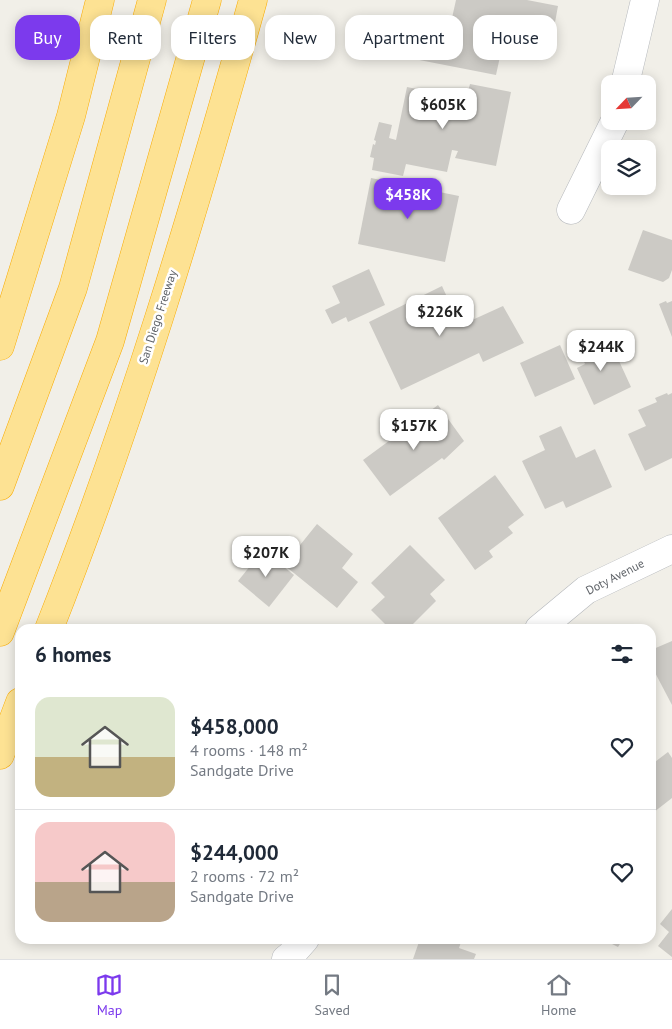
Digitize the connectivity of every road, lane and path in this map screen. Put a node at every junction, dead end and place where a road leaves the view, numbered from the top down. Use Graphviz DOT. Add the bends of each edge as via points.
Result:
graph roads {
  1 [pos="100,0"];
  2 [pos="152,0"];
  3 [pos="207,0"];
  4 [pos="252,0"];
  5 [pos="645,0"];
  6 [pos="627,75"];
  7 [pos="611,130"];
  8 [pos="571,210"];
  9 [pos="0,346"];
  10 [pos="0,486"];
  11 [pos="672,549"];
  12 [pos="51,624"];
  13 [pos="545,624"];
  14 [pos="0,632"];
  15 [pos="15,715"];
  16 [pos="0,755"];
  17 [pos="300,944"];
  18 [pos="286,959"];
  1 -- 9 [label="highway" via="71,116"];
  2 -- 10 [label="highway" via="73,288"];
  3 -- 14 [label="highway" via="110,341"];
  4 -- 12 [label="highway, San Diego Freeway" via="217,128 156,326 110,464"];
  5 -- 6 [label="street"];
  7 -- 8 [label="street"];
  11 -- 13 [label="street, Doty Avenue" via="586,590"];
  15 -- 16 [label="highway"];
  17 -- 18 [label="street"];
}
